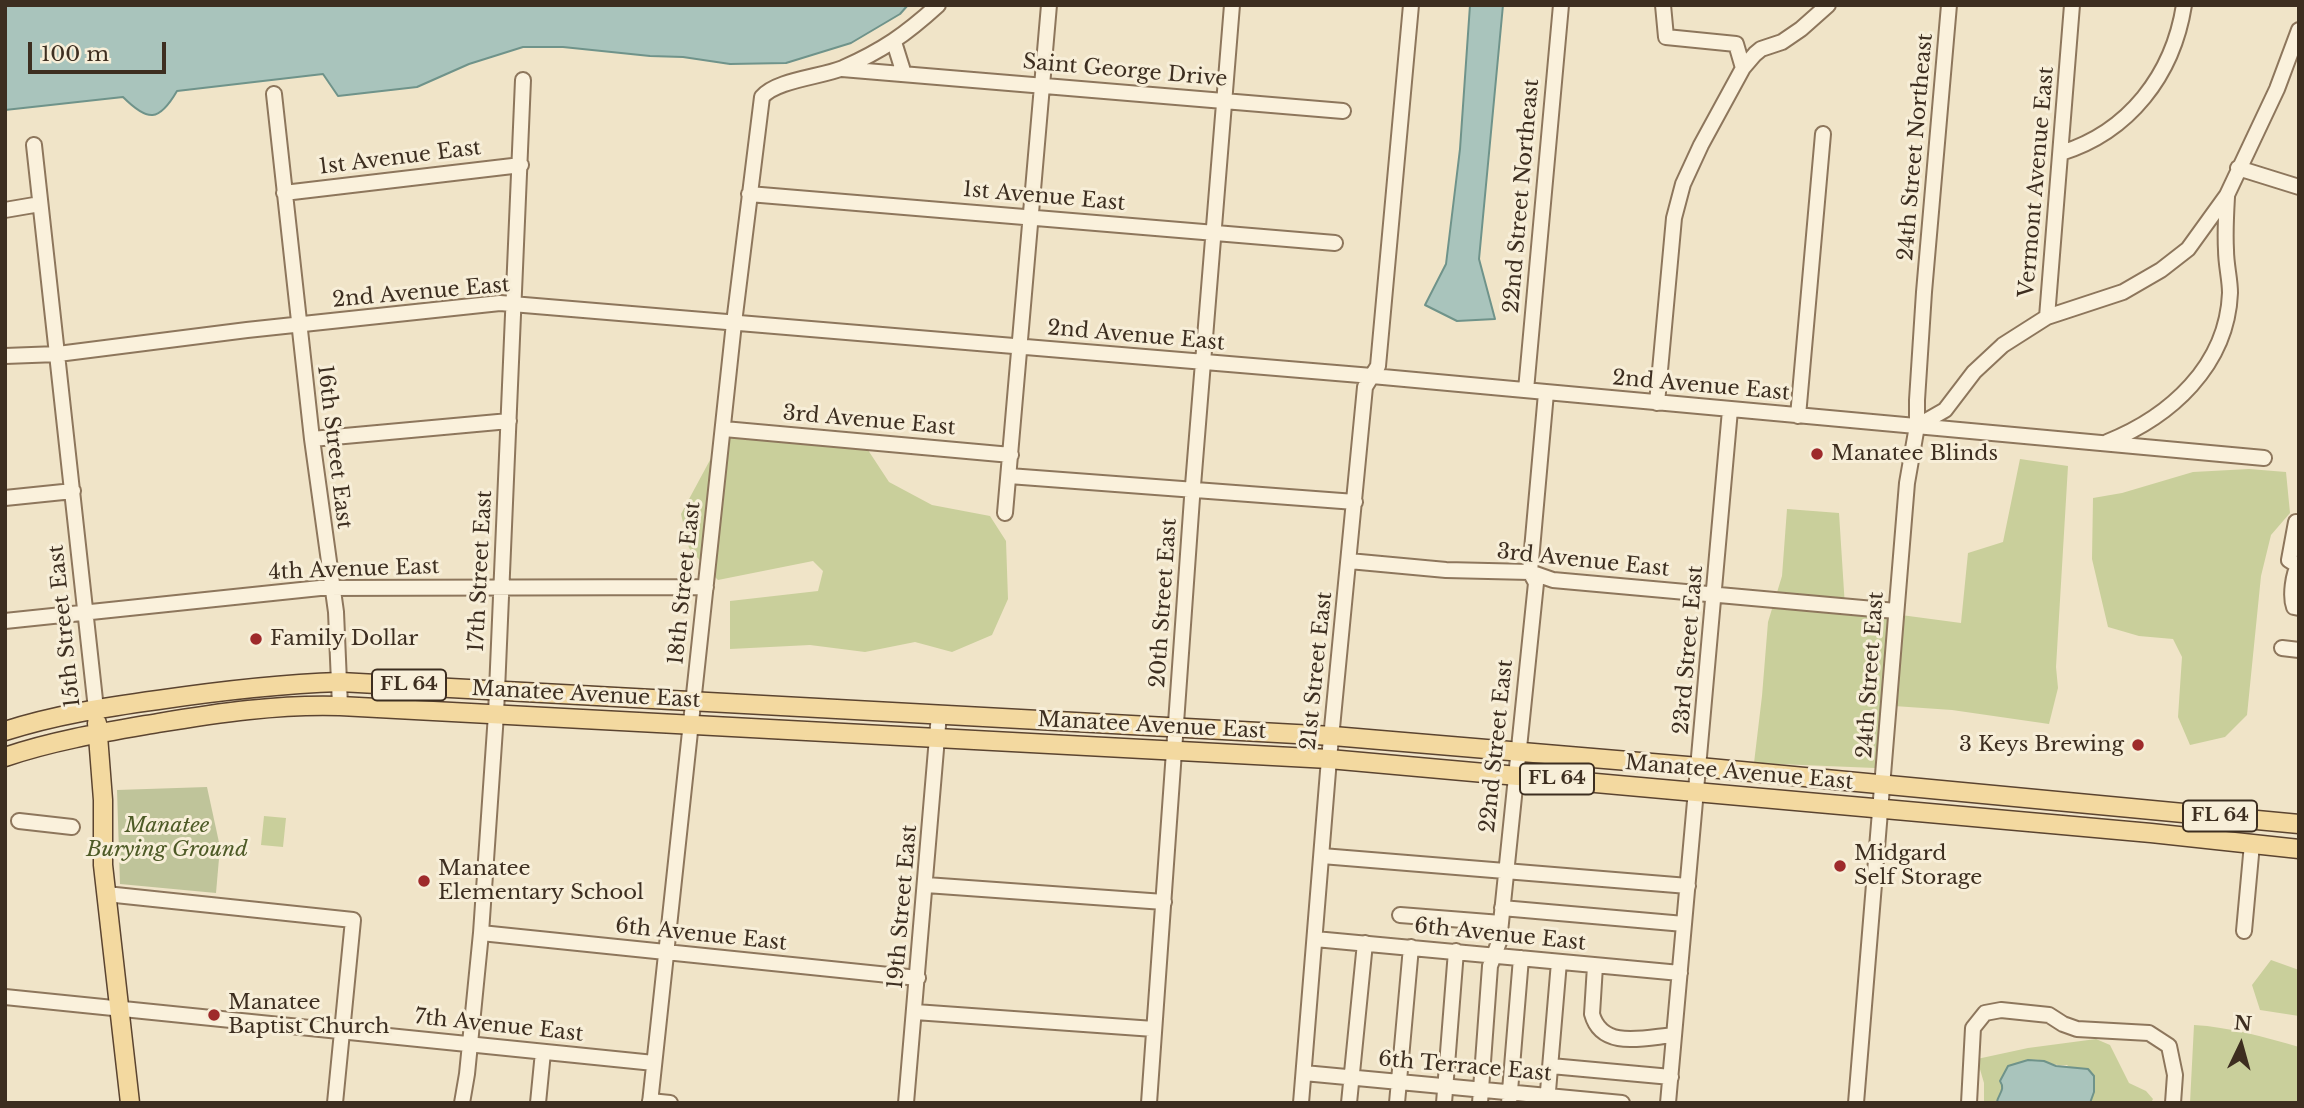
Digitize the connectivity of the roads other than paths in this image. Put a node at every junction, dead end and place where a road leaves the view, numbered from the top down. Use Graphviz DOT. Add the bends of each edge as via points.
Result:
graph roads {
  1 [pos="937,5"];
  2 [pos="1049,5"];
  3 [pos="1232,5"];
  4 [pos="1411,5"];
  5 [pos="1561,5"];
  6 [pos="1662,5"];
  7 [pos="1828,5"];
  8 [pos="1949,5"];
  9 [pos="2072,5"];
  10 [pos="2184,5"];
  11 [pos="2299,30"];
  12 [pos="894,42"];
  13 [pos="1743,68"];
  14 [pos="840,69"];
  15 [pos="904,74"];
  16 [pos="523,80"];
  17 [pos="1043,86"];
  18 [pos="274,94"];
  19 [pos="1224,101"];
  20 [pos="1343,111"];
  21 [pos="1823,134"];
  22 [pos="34,145"];
  23 [pos="2061,153"];
  24 [pos="521,165"];
  25 [pos="2238,168"];
  26 [pos="2294,185"];
  27 [pos="284,193"];
  28 [pos="749,194"];
  29 [pos="2227,195"];
  30 [pos="40,204"];
  31 [pos="5,210"];
  32 [pos="1031,218"];
  33 [pos="1213,232"];
  34 [pos="1335,243"];
  35 [pos="1924,292"];
  36 [pos="514,305"];
  37 [pos="2047,317"];
  38 [pos="734,323"];
  39 [pos="299,326"];
  40 [pos="1020,347"];
  41 [pos="58,354"];
  42 [pos="5,356"];
  43 [pos="1203,363"];
  44 [pos="1372,376"];
  45 [pos="1526,390"];
  46 [pos="1546,393"];
  47 [pos="1657,403"];
  48 [pos="1730,410"];
  49 [pos="1798,416"];
  50 [pos="509,421"];
  51 [pos="1917,426"];
  52 [pos="724,429"];
  53 [pos="312,439"];
  54 [pos="2106,443"];
  55 [pos="1011,455"];
  56 [pos="2264,458"];
  57 [pos="1009,476"];
  58 [pos="74,491"];
  59 [pos="1194,491"];
  60 [pos="5,498"];
  61 [pos="1355,502"];
  62 [pos="1005,513"];
  63 [pos="2296,522"];
  64 [pos="1349,561"];
  65 [pos="2298,565"];
  66 [pos="1530,572"];
  67 [pos="705,587"];
  68 [pos="331,588"];
  69 [pos="501,588"];
  70 [pos="1715,595"];
  71 [pos="2299,608"];
  72 [pos="1896,611"];
  73 [pos="87,612"];
  74 [pos="5,621"];
  75 [pos="2282,648"];
  76 [pos="2299,650"];
  77 [pos="340,682"];
  78 [pos="497,690"];
  79 [pos="694,700"];
  80 [pos="340,705"];
  81 [pos="96,709"];
  82 [pos="496,714"];
  83 [pos="939,714"];
  84 [pos="690,723"];
  85 [pos="1177,726"];
  86 [pos="5,730"];
  87 [pos="98,733"];
  88 [pos="1333,736"];
  89 [pos="938,737"];
  90 [pos="1174,749"];
  91 [pos="1517,751"];
  92 [pos="5,757"];
  93 [pos="1329,759"];
  94 [pos="1699,767"];
  95 [pos="1514,775"];
  96 [pos="1884,786"];
  97 [pos="1696,791"];
  98 [pos="1882,810"];
  99 [pos="19,821"];
  100 [pos="2299,824"];
  101 [pos="72,827"];
  102 [pos="2252,844"];
  103 [pos="2299,849"];
  104 [pos="1322,856"];
  105 [pos="1506,870"];
  106 [pos="926,884"];
  107 [pos="1688,886"];
  108 [pos="106,894"];
  109 [pos="1164,902"];
  110 [pos="1502,908"];
  111 [pos="1400,915"];
  112 [pos="1501,923"];
  113 [pos="1684,924"];
  114 [pos="2244,931"];
  115 [pos="481,933"];
  116 [pos="1315,939"];
  117 [pos="1365,943"];
  118 [pos="1411,947"];
  119 [pos="1455,951"];
  120 [pos="666,952"];
  121 [pos="1494,955"];
  122 [pos="1521,958"];
  123 [pos="1559,962"];
  124 [pos="1595,966"];
  125 [pos="1680,973"];
  126 [pos="918,978"];
  127 [pos="5,997"];
  128 [pos="118,1007"];
  129 [pos="915,1012"];
  130 [pos="1154,1029"];
  131 [pos="342,1032"];
  132 [pos="1674,1035"];
  133 [pos="469,1044"];
  134 [pos="543,1052"];
  135 [pos="654,1063"];
  136 [pos="1551,1066"];
  137 [pos="1304,1073"];
  138 [pos="1352,1077"];
  139 [pos="1671,1077"];
  140 [pos="1399,1082"];
  141 [pos="1446,1086"];
  142 [pos="1480,1096"];
  143 [pos="1510,1098"];
  144 [pos="1547,1099"];
  145 [pos="1584,1101"];
  146 [pos="650,1102"];
  147 [pos="130,1103"];
  148 [pos="335,1103"];
  149 [pos="462,1103"];
  150 [pos="538,1103"];
  151 [pos="670,1103"];
  152 [pos="906,1103"];
  153 [pos="1149,1103"];
  154 [pos="1301,1103"];
  155 [pos="1349,1103"];
  156 [pos="1397,1103"];
  157 [pos="1444,1103"];
  158 [pos="1619,1103"];
  159 [pos="1668,1103"];
  160 [pos="1856,1103"];
  161 [pos="1969,1103"];
  162 [pos="2173,1103"];
  1 -- 12 [label="street"];
  2 -- 17 [label="street"];
  3 -- 19 [label="street, 20th Street East"];
  4 -- 44 [label="street, 21st Street East" via="1378,366"];
  5 -- 45 [label="street, 22nd Street Northeast"];
  6 -- 13 [label="street" via="1666,37 1736,44"];
  7 -- 13 [label="street" via="1782,42 1761,49"];
  8 -- 35 [label="street, 24th Street Northeast"];
  9 -- 23 [label="street, Vermont Avenue East"];
  10 -- 23 [label="street" via="2170,58 2146,96 2096,139"];
  11 -- 25 [label="street" via="2277,89"];
  12 -- 14 [label="street"];
  12 -- 15 [label="street"];
  13 -- 47 [label="street" via="1683,184 1674,218"];
  14 -- 15 [label="street, Saint George Drive"];
  14 -- 28 [label="street, 18th Street East" via="773,88 762,97"];
  15 -- 17 [label="street, Saint George Drive"];
  16 -- 24 [label="street, 17th Street East"];
  17 -- 19 [label="street, Saint George Drive"];
  17 -- 32 [label="street"];
  18 -- 27 [label="street, 16th Street East"];
  19 -- 20 [label="street, Saint George Drive"];
  19 -- 33 [label="street, 20th Street East"];
  21 -- 49 [label="street"];
  22 -- 30 [label="street, 15th Street East"];
  23 -- 37 [label="street, Vermont Avenue East"];
  24 -- 27 [label="street, 1st Avenue East"];
  24 -- 36 [label="street, 17th Street East"];
  25 -- 26 [label="street"];
  25 -- 29 [label="street"];
  27 -- 39 [label="street, 16th Street East"];
  28 -- 32 [label="street, 1st Avenue East"];
  28 -- 38 [label="street, 18th Street East"];
  29 -- 37 [label="street" via="2188,249 2161,270 2123,292"];
  29 -- 54 [label="street" via="2230,294 2210,362 2183,395 2136,430"];
  30 -- 31 [label="street"];
  30 -- 41 [label="street, 15th Street East"];
  32 -- 33 [label="street, 1st Avenue East"];
  32 -- 40 [label="street"];
  33 -- 34 [label="street, 1st Avenue East"];
  33 -- 43 [label="street, 20th Street East"];
  35 -- 51 [label="street, 24th Street East"];
  36 -- 38 [label="street, 2nd Avenue East"];
  36 -- 39 [label="street, 2nd Avenue East"];
  36 -- 50 [label="street, 17th Street East"];
  37 -- 51 [label="street, Vermont Avenue East" via="2003,345 1974,372 1945,410"];
  38 -- 40 [label="street, 2nd Avenue East"];
  38 -- 52 [label="street, 18th Street East"];
  39 -- 41 [label="street, 2nd Avenue East"];
  39 -- 53 [label="street, 16th Street East"];
  40 -- 43 [label="street, 2nd Avenue East"];
  40 -- 55 [label="street"];
  41 -- 42 [label="street, 2nd Avenue East"];
  41 -- 58 [label="street, 15th Street East"];
  43 -- 44 [label="street, 2nd Avenue East"];
  43 -- 59 [label="street, 20th Street East"];
  44 -- 45 [label="street, 2nd Avenue East"];
  44 -- 61 [label="street, 21st Street East" via="1365,387"];
  45 -- 46 [label="street, 2nd Avenue East"];
  46 -- 47 [label="street, 2nd Avenue East"];
  46 -- 66 [label="street, 22nd Street East"];
  47 -- 48 [label="street, 2nd Avenue East"];
  48 -- 49 [label="street, 2nd Avenue East"];
  48 -- 70 [label="street, 23rd Street East"];
  49 -- 51 [label="street, 2nd Avenue East"];
  50 -- 53 [label="street"];
  50 -- 69 [label="street, 17th Street East"];
  51 -- 54 [label="street, 2nd Avenue East"];
  51 -- 72 [label="street, 24th Street East" via="1907,483"];
  52 -- 55 [label="street, 3rd Avenue East"];
  52 -- 67 [label="street, 18th Street East"];
  53 -- 68 [label="street, 16th Street East"];
  54 -- 56 [label="street, 2nd Avenue East"];
  55 -- 57 [label="street"];
  57 -- 59 [label="street"];
  57 -- 62 [label="street"];
  58 -- 60 [label="street"];
  58 -- 73 [label="street, 15th Street East"];
  59 -- 61 [label="street"];
  59 -- 85 [label="street, 20th Street East"];
  61 -- 64 [label="street, 21st Street East"];
  63 -- 65 [label="street" via="2290,560"];
  64 -- 66 [label="street, 3rd Avenue East"];
  64 -- 88 [label="street, 21st Street East"];
  65 -- 71 [label="street" via="2292,603"];
  66 -- 70 [label="street, 3rd Avenue East" via="1553,580"];
  66 -- 91 [label="street, 22nd Street East" via="1536,583"];
  67 -- 69 [label="street, 4th Avenue East"];
  67 -- 79 [label="street, 18th Street East"];
  68 -- 69 [label="street, 4th Avenue East"];
  68 -- 73 [label="street, 4th Avenue East"];
  68 -- 77 [label="street, 16th Street East"];
  69 -- 78 [label="street, 17th Street East"];
  70 -- 72 [label="street, 3rd Avenue East"];
  70 -- 94 [label="street, 23rd Street East"];
  72 -- 96 [label="street, 24th Street East"];
  73 -- 74 [label="street, 4th Avenue East"];
  73 -- 81 [label="street, 15th Street East"];
  75 -- 76 [label="street"];
  77 -- 78 [label="main road, Manatee Avenue East / FL 64"];
  77 -- 80 [label="street, 16th Street East"];
  77 -- 81 [label="main road, Manatee Avenue East / FL 64" via="259,686"];
  78 -- 79 [label="main road, Manatee Avenue East / FL 64"];
  78 -- 82 [label="street, 17th Street East"];
  79 -- 83 [label="main road, Manatee Avenue East / FL 64"];
  79 -- 84 [label="street, 18th Street East"];
  80 -- 82 [label="main road, Manatee Avenue East / FL 64"];
  80 -- 87 [label="main road, Manatee Avenue East / FL 64" via="271,707"];
  81 -- 86 [label="main road, Manatee Avenue East / FL 64"];
  81 -- 87 [label="main road, 15th Street East"];
  82 -- 84 [label="main road, Manatee Avenue East / FL 64"];
  82 -- 115 [label="street, 17th Street East"];
  83 -- 85 [label="main road, Manatee Avenue East / FL 64"];
  83 -- 89 [label="street, 19th Street East"];
  84 -- 89 [label="main road, Manatee Avenue East / FL 64"];
  84 -- 120 [label="street, 18th Street East"];
  85 -- 88 [label="main road, Manatee Avenue East / FL 64"];
  85 -- 90 [label="street, 20th Street East"];
  87 -- 92 [label="main road, Manatee Avenue East / FL 64"];
  87 -- 108 [label="main road, 15th Street East"];
  88 -- 91 [label="main road, Manatee Avenue East / FL 64"];
  88 -- 93 [label="street, 21st Street East"];
  89 -- 90 [label="main road, Manatee Avenue East / FL 64"];
  89 -- 106 [label="street, 19th Street East"];
  90 -- 93 [label="main road, Manatee Avenue East / FL 64"];
  90 -- 109 [label="street, 20th Street East"];
  91 -- 94 [label="main road, Manatee Avenue East / FL 64"];
  91 -- 95 [label="street, 22nd Street East"];
  93 -- 95 [label="main road, Manatee Avenue East / FL 64"];
  93 -- 104 [label="street, 21st Street East"];
  94 -- 96 [label="main road, Manatee Avenue East / FL 64"];
  94 -- 97 [label="street, 23rd Street East"];
  95 -- 97 [label="main road, Manatee Avenue East / FL 64"];
  95 -- 105 [label="street, 22nd Street East"];
  96 -- 98 [label="street, 24th Street East"];
  96 -- 100 [label="main road, Manatee Avenue East / FL 64"];
  97 -- 98 [label="main road, Manatee Avenue East / FL 64"];
  97 -- 107 [label="street, 23rd Street East"];
  98 -- 102 [label="main road, Manatee Avenue East / FL 64"];
  98 -- 160 [label="street, 24th Street East"];
  99 -- 101 [label="street"];
  102 -- 103 [label="main road, Manatee Avenue East / FL 64"];
  102 -- 114 [label="street"];
  104 -- 105 [label="street"];
  104 -- 116 [label="street, 21st Street East"];
  105 -- 107 [label="street"];
  105 -- 110 [label="street, 22nd Street East"];
  106 -- 109 [label="street"];
  106 -- 126 [label="street, 19th Street East"];
  107 -- 113 [label="street, 23rd Street East"];
  108 -- 128 [label="main road, 15th Street East"];
  108 -- 131 [label="street" via="353,919"];
  109 -- 130 [label="street, 20th Street East"];
  110 -- 112 [label="street, 22nd Street East"];
  110 -- 113 [label="street"];
  111 -- 112 [label="street"];
  112 -- 121 [label="street, 22nd Street East"];
  113 -- 125 [label="street, 23rd Street East"];
  115 -- 120 [label="street, 6th Avenue East"];
  115 -- 133 [label="street, 17th Street East"];
  116 -- 117 [label="street, 6th Avenue East"];
  116 -- 137 [label="street, 21st Street East"];
  117 -- 118 [label="street, 6th Avenue East"];
  117 -- 138 [label="street"];
  118 -- 119 [label="street, 6th Avenue East"];
  118 -- 140 [label="street"];
  119 -- 121 [label="street, 6th Avenue East"];
  119 -- 141 [label="street"];
  120 -- 126 [label="street, 6th Avenue East"];
  120 -- 135 [label="street, 18th Street East"];
  121 -- 122 [label="street, 6th Avenue East"];
  121 -- 142 [label="street, 22nd Street East"];
  122 -- 123 [label="street, 6th Avenue East"];
  122 -- 143 [label="street"];
  123 -- 124 [label="street, 6th Avenue East"];
  123 -- 136 [label="street"];
  124 -- 125 [label="street, 6th Avenue East"];
  124 -- 132 [label="street" via="1592,1014 1603,1033 1628,1039"];
  125 -- 132 [label="street, 23rd Street East"];
  126 -- 129 [label="street, 19th Street East"];
  127 -- 128 [label="street, 7th Avenue East"];
  128 -- 131 [label="street, 7th Avenue East"];
  128 -- 147 [label="main road, 15th Street East"];
  129 -- 130 [label="street"];
  129 -- 152 [label="street, 19th Street East"];
  130 -- 153 [label="street, 20th Street East"];
  131 -- 133 [label="street, 7th Avenue East"];
  131 -- 148 [label="street"];
  132 -- 139 [label="street, 23rd Street East"];
  133 -- 134 [label="street, 7th Avenue East"];
  133 -- 149 [label="street, 17th Street East"];
  134 -- 135 [label="street, 7th Avenue East"];
  134 -- 150 [label="street"];
  135 -- 146 [label="street, 18th Street East"];
  136 -- 139 [label="street"];
  136 -- 144 [label="street"];
  137 -- 138 [label="street, 6th Terrace East"];
  137 -- 154 [label="street, 21st Street East"];
  138 -- 140 [label="street, 6th Terrace East"];
  138 -- 155 [label="street"];
  139 -- 159 [label="street, 23rd Street East"];
  140 -- 141 [label="street, 6th Terrace East"];
  140 -- 156 [label="street"];
  141 -- 142 [label="street, 6th Terrace East"];
  141 -- 157 [label="street"];
  142 -- 143 [label="street, 6th Terrace East"];
  143 -- 144 [label="street, 6th Terrace East"];
  144 -- 145 [label="street, 6th Terrace East"];
  145 -- 158 [label="street, 6th Terrace East"];
  146 -- 151 [label="street"];
  161 -- 162 [label="street" via="1973,1028 1985,1013 2001,1010 2049,1016 2077,1029 2149,1033 2169,1046 2175,1075"];
}
